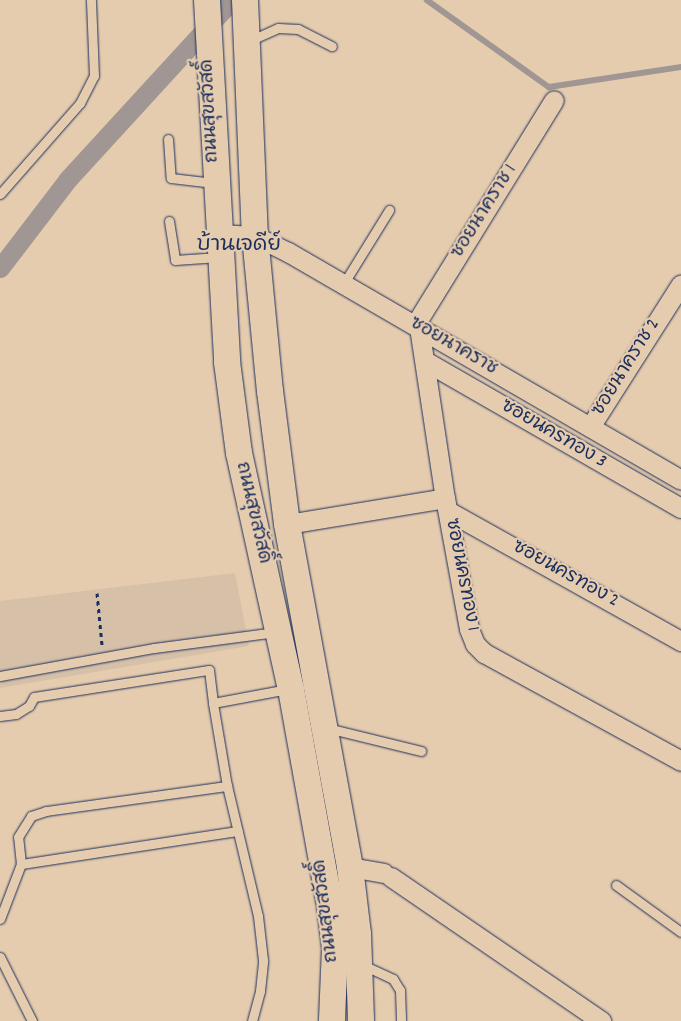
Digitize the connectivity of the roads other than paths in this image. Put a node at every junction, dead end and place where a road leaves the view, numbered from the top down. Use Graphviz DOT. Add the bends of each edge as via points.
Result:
graph roads {
  1 [pos="91,0"];
  2 [pos="207,0"];
  3 [pos="246,0"];
  4 [pos="247,39"];
  5 [pos="332,46"];
  6 [pos="554,100"];
  7 [pos="168,139"];
  8 [pos="215,183"];
  9 [pos="0,194"];
  10 [pos="389,210"];
  11 [pos="169,221"];
  12 [pos="255,236"];
  13 [pos="218,245"];
  14 [pos="344,283"];
  15 [pos="681,284"];
  16 [pos="417,326"];
  17 [pos="424,361"];
  18 [pos="590,428"];
  19 [pos="681,480"];
  20 [pos="447,505"];
  21 [pos="681,508"];
  22 [pos="287,524"];
  23 [pos="279,632"];
  24 [pos="681,641"];
  25 [pos="0,676"];
  26 [pos="291,689"];
  27 [pos="213,703"];
  28 [pos="0,716"];
  29 [pos="324,728"];
  30 [pos="421,751"];
  31 [pos="681,761"];
  32 [pos="227,786"];
  33 [pos="237,831"];
  34 [pos="21,864"];
  35 [pos="350,867"];
  36 [pos="616,885"];
  37 [pos="0,919"];
  38 [pos="681,932"];
  39 [pos="0,958"];
  40 [pos="360,964"];
  41 [pos="32,1021"];
  42 [pos="252,1021"];
  43 [pos="332,1021"];
  44 [pos="361,1021"];
  45 [pos="401,1021"];
  46 [pos="600,1021"];
  1 -- 9 [label="lane" via="94,76 80,104"];
  2 -- 8 [label="main road, ถนนสุขสวัสดิ์"];
  3 -- 4 [label="main road, ถนนสุขสวัสดิ์"];
  4 -- 5 [label="lane" via="278,28 298,29"];
  4 -- 12 [label="main road, ถนนสุขสวัสดิ์"];
  6 -- 16 [label="street, ซอยนาคราช 1"];
  7 -- 8 [label="lane" via="171,178"];
  8 -- 13 [label="main road, ถนนสุขสวัสดิ์"];
  10 -- 14 [label="lane"];
  11 -- 13 [label="lane" via="175,260"];
  12 -- 13 [label="street, ซอยนาคราช"];
  12 -- 14 [label="street, ซอยนาคราช"];
  12 -- 22 [label="main road, ถนนสุขสวัสดิ์"];
  13 -- 23 [label="main road, ถนนสุขสวัสดิ์" via="227,362 239,453"];
  14 -- 16 [label="street, ซอยนาคราช"];
  15 -- 18 [label="street, ซอยนาคราช 2"];
  16 -- 17 [label="street, ซอยนครทอง 1"];
  16 -- 18 [label="street, ซอยนาคราช"];
  17 -- 20 [label="street, ซอยนครทอง 1"];
  17 -- 21 [label="street, ซอยนครทอง 3"];
  18 -- 19 [label="street, ซอยนาคราช"];
  20 -- 22 [label="street"];
  20 -- 24 [label="street, ซอยนครทอง 2"];
  20 -- 31 [label="street, ซอยนครทอง 1" via="469,629 475,644 484,653"];
  22 -- 29 [label="main road, ถนนสุขสวัสดิ์"];
  23 -- 25 [label="lane" via="104,657"];
  23 -- 26 [label="main road, ถนนสุขสวัสดิ์"];
  26 -- 27 [label="lane"];
  26 -- 43 [label="main road, ถนนสุขสวัสดิ์" via="330,906 335,948"];
  27 -- 28 [label="lane" via="209,670 34,697 29,706 16,714"];
  27 -- 32 [label="lane"];
  29 -- 30 [label="lane"];
  29 -- 35 [label="main road, ถนนสุขสวัสดิ์"];
  32 -- 33 [label="lane"];
  32 -- 34 [label="lane" via="46,811 31,816 18,837"];
  33 -- 34 [label="lane"];
  33 -- 42 [label="lane" via="258,916 263,960 260,991"];
  34 -- 37 [label="lane"];
  35 -- 40 [label="main road, ถนนสุขสวัสดิ์"];
  35 -- 46 [label="street" via="387,875"];
  36 -- 38 [label="lane"];
  39 -- 41 [label="lane"];
  40 -- 44 [label="main road, ถนนสุขสวัสดิ์"];
  40 -- 45 [label="lane" via="392,979 400,990"];
}
